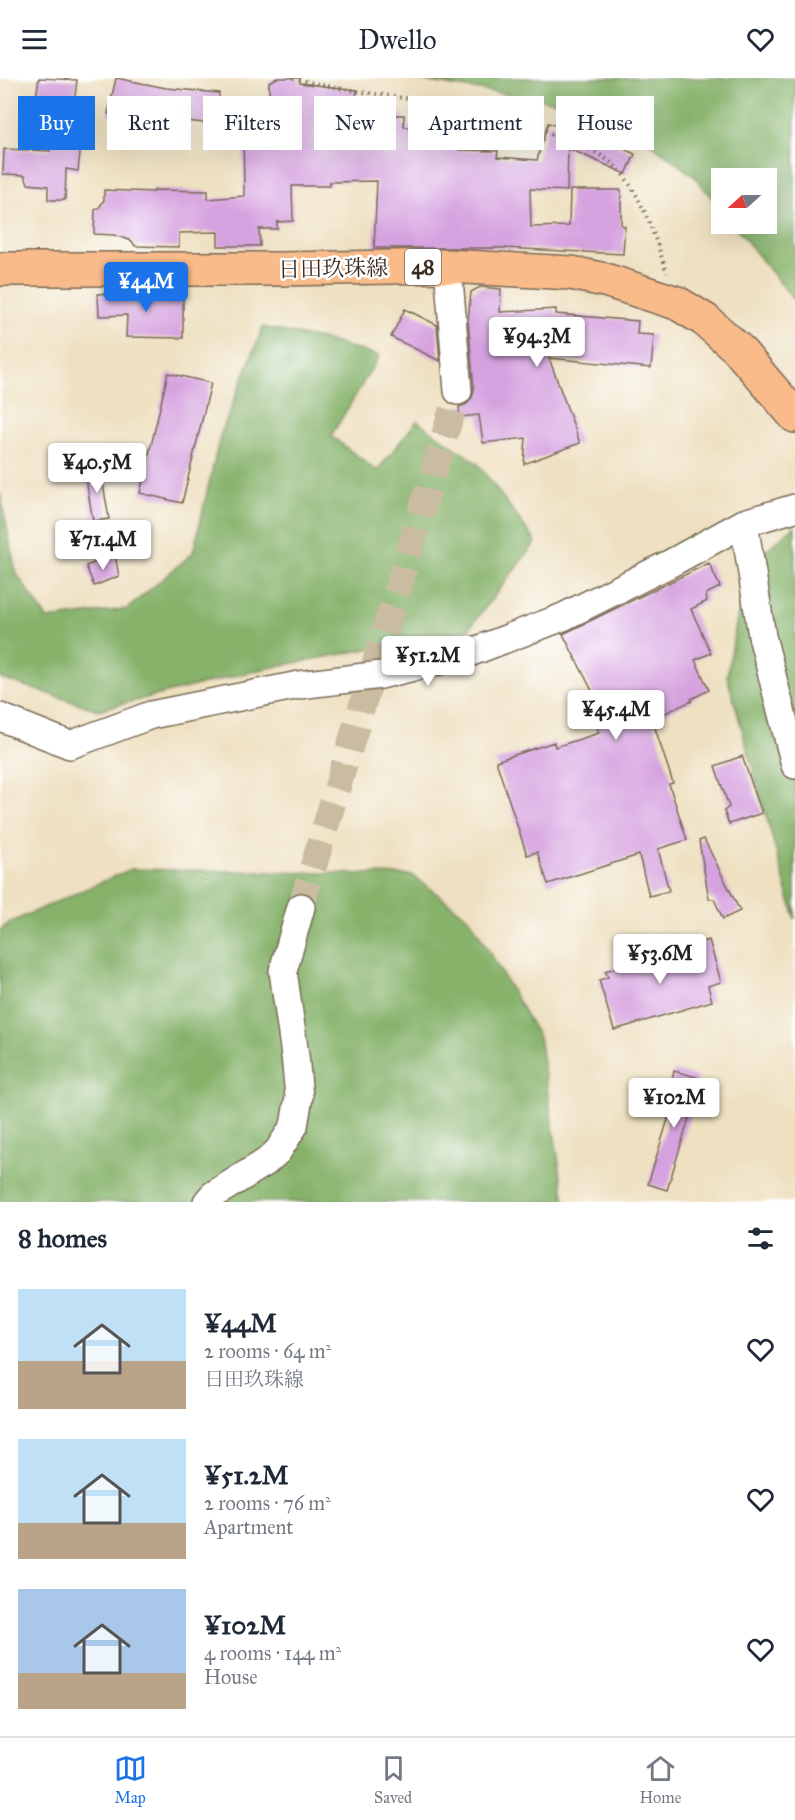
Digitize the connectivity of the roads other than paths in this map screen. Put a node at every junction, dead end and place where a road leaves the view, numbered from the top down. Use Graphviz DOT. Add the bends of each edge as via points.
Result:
graph roads {
  1 [pos="448,266"];
  2 [pos="0,268"];
  3 [pos="458,391"];
  4 [pos="795,416"];
  5 [pos="785,511"];
  6 [pos="744,523"];
  7 [pos="0,717"];
  8 [pos="795,765"];
  9 [pos="301,907"];
  10 [pos="207,1202"];
  1 -- 2 [label="main road, 日田玖珠線 / 48"];
  1 -- 3 [label="street"];
  1 -- 4 [label="main road, 日田玖珠線 / 48" via="571,273 677,303 705,320 737,348"];
  5 -- 6 [label="street"];
  6 -- 7 [label="street" via="563,617 464,655 381,675 299,685 151,715 70,745"];
  6 -- 8 [label="street" via="762,636"];
  9 -- 10 [label="street" via="283,971 299,1097 294,1126 266,1162"];
}
